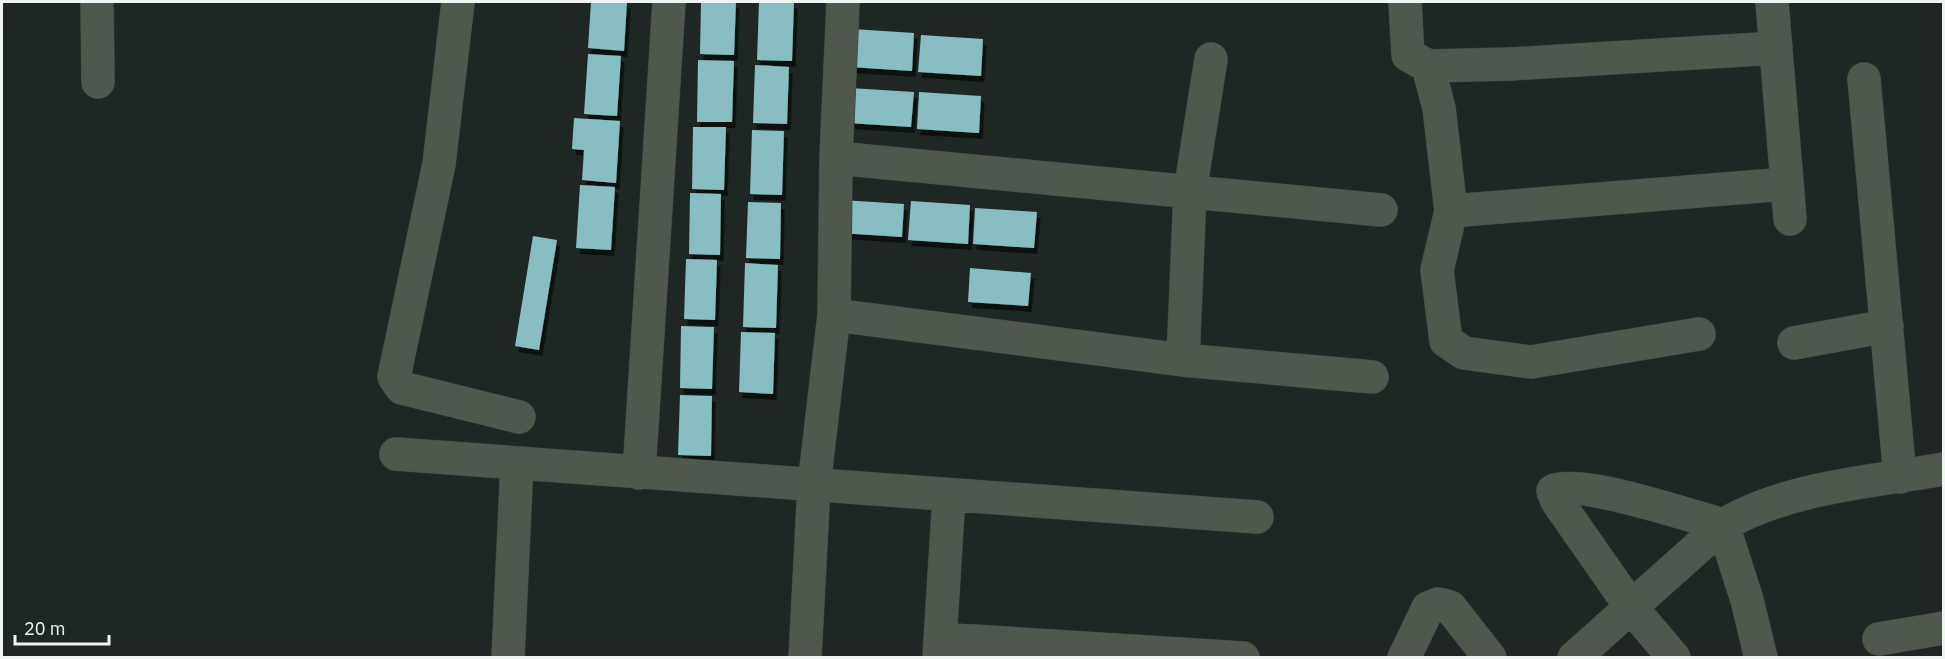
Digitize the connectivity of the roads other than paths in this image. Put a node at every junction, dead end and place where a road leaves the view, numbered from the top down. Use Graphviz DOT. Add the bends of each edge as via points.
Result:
graph roads {
  1 [pos="97,2"];
  2 [pos="458,2"];
  3 [pos="669,2"];
  4 [pos="843,2"];
  5 [pos="1404,2"];
  6 [pos="1772,2"];
  7 [pos="1776,48"];
  8 [pos="1211,59"];
  9 [pos="1428,66"];
  10 [pos="1864,80"];
  11 [pos="98,82"];
  12 [pos="836,158"];
  13 [pos="1787,183"];
  14 [pos="1190,192"];
  15 [pos="1381,210"];
  16 [pos="1451,211"];
  17 [pos="1790,219"];
  18 [pos="834,315"];
  19 [pos="1887,326"];
  20 [pos="1699,334"];
  21 [pos="1794,343"];
  22 [pos="1183,360"];
  23 [pos="1372,377"];
  24 [pos="519,417"];
  25 [pos="396,454"];
  26 [pos="517,463"];
  27 [pos="1944,469"];
  28 [pos="639,473"];
  29 [pos="1900,477"];
  30 [pos="814,485"];
  31 [pos="949,495"];
  32 [pos="1257,517"];
  33 [pos="1723,525"];
  34 [pos="1631,607"];
  35 [pos="1944,628"];
  36 [pos="1880,639"];
  37 [pos="940,648"];
  38 [pos="508,657"];
  39 [pos="805,657"];
  40 [pos="1243,657"];
  41 [pos="1404,657"];
  42 [pos="1490,657"];
  43 [pos="1574,657"];
  44 [pos="1674,657"];
  45 [pos="1761,657"];
  1 -- 11 [label="street"];
  2 -- 24 [label="street" via="439,164 394,376 402,388"];
  3 -- 28 [label="street"];
  4 -- 12 [label="street"];
  5 -- 9 [label="street" via="1408,55"];
  6 -- 7 [label="street"];
  7 -- 9 [label="street"];
  7 -- 13 [label="street"];
  8 -- 14 [label="street"];
  9 -- 16 [label="street" via="1439,108"];
  10 -- 19 [label="street"];
  12 -- 14 [label="street"];
  12 -- 18 [label="street"];
  13 -- 16 [label="street"];
  13 -- 17 [label="street"];
  14 -- 15 [label="street"];
  14 -- 22 [label="street"];
  16 -- 20 [label="street" via="1437,270 1446,341 1464,352 1531,362"];
  18 -- 22 [label="street"];
  18 -- 30 [label="street"];
  19 -- 21 [label="street"];
  19 -- 29 [label="street"];
  22 -- 23 [label="street"];
  25 -- 26 [label="street"];
  26 -- 28 [label="street"];
  26 -- 38 [label="street"];
  27 -- 29 [label="street"];
  28 -- 30 [label="street"];
  29 -- 33 [label="street" via="1775,500"];
  30 -- 31 [label="street"];
  30 -- 39 [label="street"];
  31 -- 32 [label="street"];
  31 -- 37 [label="street"];
  33 -- 34 [label="street"];
  33 -- 34 [label="street" via="1593,489 1553,490"];
  33 -- 45 [label="street"];
  34 -- 43 [label="street"];
  34 -- 44 [label="street"];
  35 -- 36 [label="street"];
  37 -- 40 [label="street"];
  41 -- 42 [label="street" via="1428,608 1438,604 1450,608"];
}
